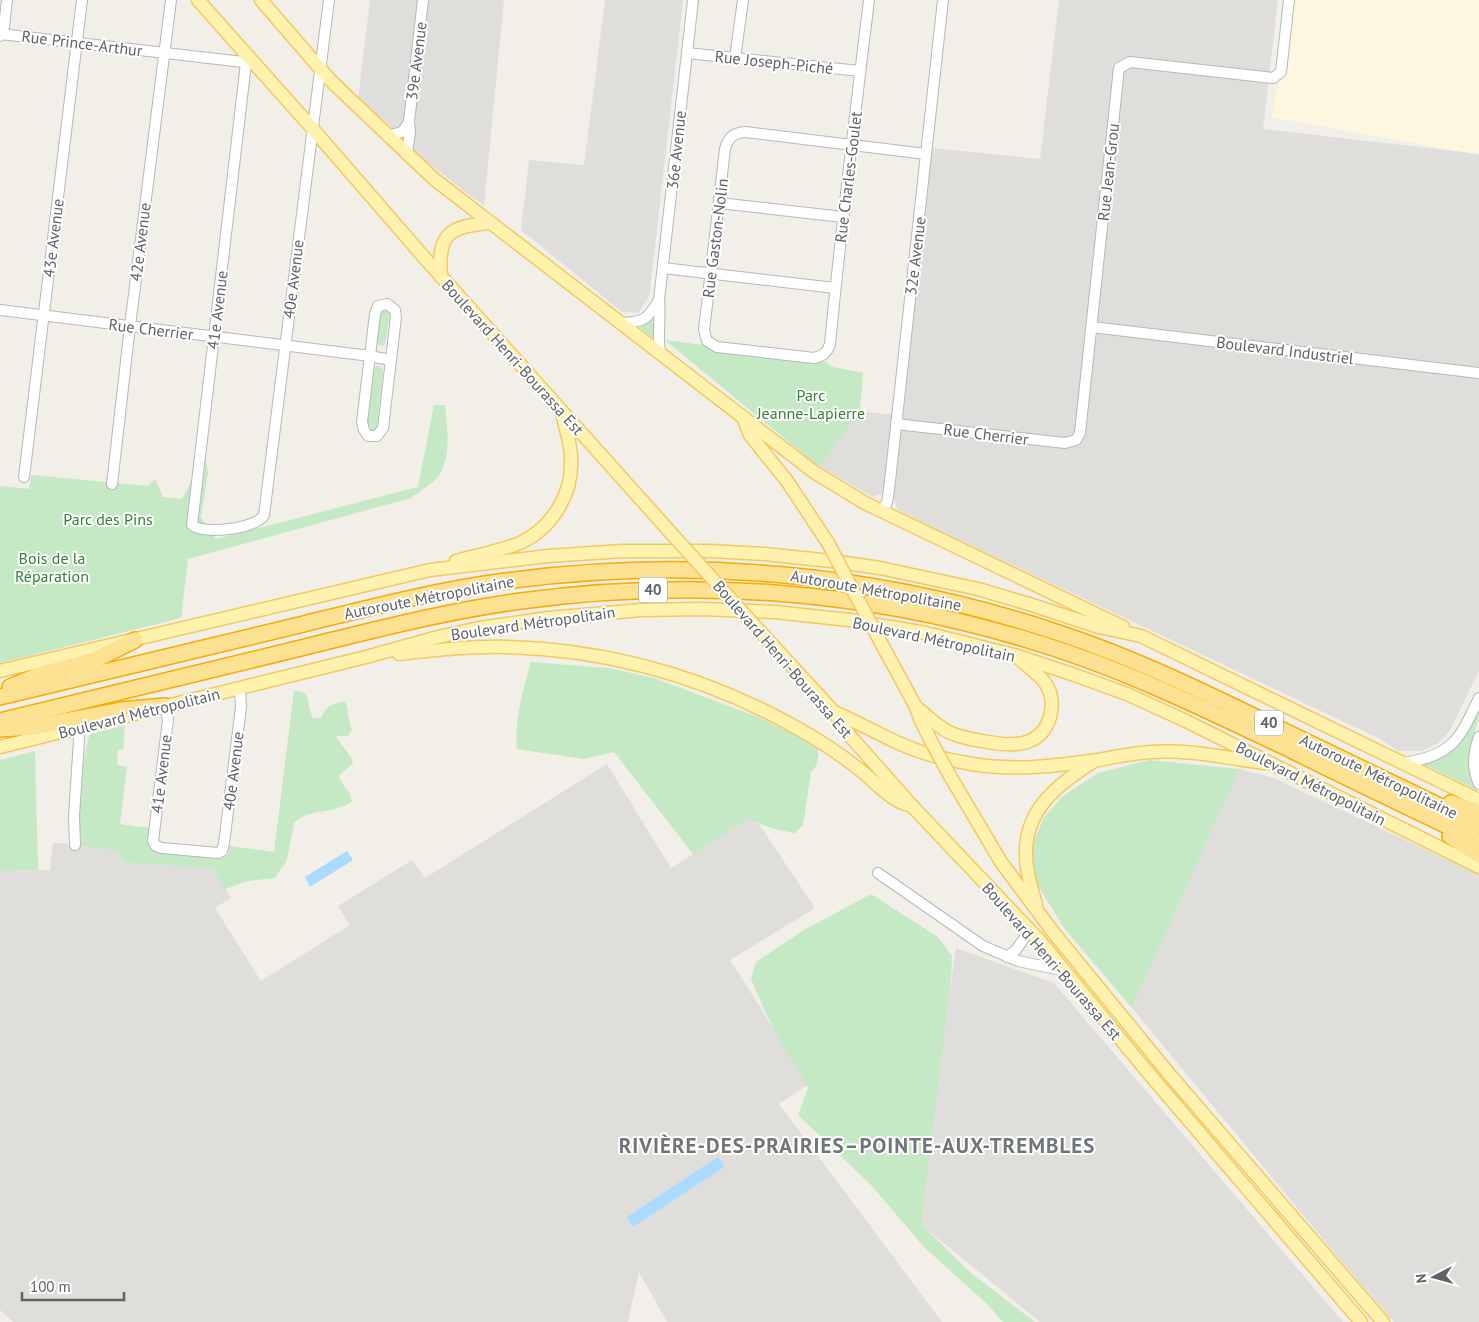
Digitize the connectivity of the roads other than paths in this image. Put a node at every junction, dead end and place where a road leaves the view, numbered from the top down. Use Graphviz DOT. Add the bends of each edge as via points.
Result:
graph roads {
  1 [pos="6,0"];
  2 [pos="82,0"];
  3 [pos="171,0"];
  4 [pos="198,0"];
  5 [pos="261,0"];
  6 [pos="329,0"];
  7 [pos="423,0"];
  8 [pos="693,0"];
  9 [pos="742,0"];
  10 [pos="869,0"];
  11 [pos="943,0"];
  12 [pos="1289,0"];
  13 [pos="0,35"];
  14 [pos="77,42"];
  15 [pos="164,52"];
  16 [pos="687,52"];
  17 [pos="736,58"];
  18 [pos="251,63"];
  19 [pos="320,68"];
  20 [pos="860,72"];
  21 [pos="409,122"];
  22 [pos="312,128"];
  23 [pos="387,136"];
  24 [pos="852,146"];
  25 [pos="926,154"];
  26 [pos="407,155"];
  27 [pos="719,203"];
  28 [pos="843,217"];
  29 [pos="490,223"];
  30 [pos="663,268"];
  31 [pos="711,273"];
  32 [pos="441,277"];
  33 [pos="835,288"];
  34 [pos="659,300"];
  35 [pos="0,310"];
  36 [pos="43,315"];
  37 [pos="622,323"];
  38 [pos="130,326"];
  39 [pos="1092,327"];
  40 [pos="214,337"];
  41 [pos="284,346"];
  42 [pos="660,353"];
  43 [pos="825,354"];
  44 [pos="370,356"];
  45 [pos="390,360"];
  46 [pos="1479,373"];
  47 [pos="561,411"];
  48 [pos="743,417"];
  49 [pos="896,424"];
  50 [pos="1076,440"];
  51 [pos="24,477"];
  52 [pos="112,484"];
  53 [pos="882,512"];
  54 [pos="224,530"];
  55 [pos="430,570"];
  56 [pos="1141,636"];
  57 [pos="135,640"];
  58 [pos="1014,655"];
  59 [pos="366,657"];
  60 [pos="0,671"];
  61 [pos="240,688"];
  62 [pos="0,692"];
  63 [pos="0,697"];
  64 [pos="1479,698"];
  65 [pos="166,706"];
  66 [pos="916,707"];
  67 [pos="834,712"];
  68 [pos="0,721"];
  69 [pos="0,729"];
  70 [pos="78,729"];
  71 [pos="1479,737"];
  72 [pos="0,748"];
  73 [pos="1098,760"];
  74 [pos="1404,763"];
  75 [pos="1271,764"];
  76 [pos="1479,784"];
  77 [pos="1398,794"];
  78 [pos="1479,800"];
  79 [pos="913,807"];
  80 [pos="1479,812"];
  81 [pos="1479,825"];
  82 [pos="1479,841"];
  83 [pos="154,843"];
  84 [pos="75,845"];
  85 [pos="1479,855"];
  86 [pos="1479,867"];
  87 [pos="878,873"];
  88 [pos="1037,910"];
  89 [pos="1030,930"];
  90 [pos="1053,932"];
  91 [pos="1007,957"];
  92 [pos="1066,971"];
  93 [pos="1361,1322"];
  94 [pos="1384,1322"];
  1 -- 13 [label="street" via="4,27"];
  2 -- 14 [label="street, 43e Avenue"];
  3 -- 15 [label="street, 42e Avenue"];
  4 -- 18 [label="main road, Boulevard Henri-Bourassa Est"];
  5 -- 19 [label="main road, Boulevard Henri-Bourassa Est"];
  6 -- 19 [label="street, 40e Avenue"];
  7 -- 21 [label="street, 39e Avenue"];
  8 -- 16 [label="street, 36e Avenue"];
  9 -- 17 [label="street"];
  10 -- 20 [label="street, Rue Charles-Goulet"];
  11 -- 25 [label="street, 32e Avenue"];
  12 -- 39 [label="street, Rue Jean-Grou" via="1281,72 1273,78 1130,62 1119,68"];
  13 -- 14 [label="street, Rue Prince-Arthur"];
  14 -- 15 [label="street, Rue Prince-Arthur"];
  14 -- 36 [label="street, 43e Avenue"];
  15 -- 18 [label="street, Rue Prince-Arthur"];
  15 -- 38 [label="street, 42e Avenue"];
  16 -- 17 [label="street, Rue Joseph-Piché"];
  16 -- 30 [label="street, 36e Avenue"];
  17 -- 20 [label="street, Rue Joseph-Piché"];
  18 -- 22 [label="main road, Boulevard Henri-Bourassa Est"];
  18 -- 40 [label="street, 41e Avenue"];
  19 -- 22 [label="street, 40e Avenue"];
  19 -- 23 [label="main road, Boulevard Henri-Bourassa Est"];
  20 -- 24 [label="street, Rue Charles-Goulet"];
  21 -- 23 [label="street, 39e Avenue" via="402,132"];
  21 -- 26 [label="street, 39e Avenue"];
  22 -- 32 [label="main road, Boulevard Henri-Bourassa Est"];
  22 -- 41 [label="street, 40e Avenue"];
  23 -- 26 [label="main road, Boulevard Henri-Bourassa Est"];
  24 -- 25 [label="street"];
  24 -- 27 [label="street, Rue Gaston-Nolin" via="738,132 731,136 725,149"];
  24 -- 28 [label="street, Rue Charles-Goulet"];
  25 -- 49 [label="street, 32e Avenue"];
  26 -- 29 [label="main road, Boulevard Henri-Bourassa Est"];
  27 -- 28 [label="street"];
  27 -- 31 [label="street, Rue Gaston-Nolin"];
  28 -- 33 [label="street, Rue Charles-Goulet"];
  29 -- 32 [label="main road" via="462,226 447,238 440,254"];
  29 -- 37 [label="main road, Boulevard Henri-Bourassa Est"];
  30 -- 31 [label="street"];
  30 -- 34 [label="street, 36e Avenue"];
  31 -- 33 [label="street"];
  31 -- 43 [label="street, Rue Gaston-Nolin" via="704,330 707,341 717,347 814,358"];
  32 -- 47 [label="main road, Boulevard Henri-Bourassa Est"];
  33 -- 43 [label="street, Rue Charles-Goulet" via="830,344"];
  34 -- 37 [label="street" via="645,319"];
  34 -- 42 [label="street, 36e Avenue"];
  35 -- 36 [label="street, Rue Cherrier"];
  36 -- 38 [label="street, Rue Cherrier"];
  36 -- 51 [label="street, 43e Avenue"];
  37 -- 42 [label="main road, Boulevard Henri-Bourassa Est"];
  38 -- 40 [label="street, Rue Cherrier"];
  38 -- 52 [label="street, 42e Avenue"];
  39 -- 46 [label="street, Boulevard Industriel"];
  39 -- 50 [label="street, Rue Jean-Grou" via="1080,433"];
  40 -- 41 [label="street, Rue Cherrier"];
  40 -- 54 [label="street, 41e Avenue" via="192,525"];
  41 -- 44 [label="street, Rue Cherrier"];
  41 -- 54 [label="street, 40e Avenue" via="264,515 253,523"];
  42 -- 48 [label="main road, Boulevard Henri-Bourassa Est"];
  44 -- 45 [label="street, Rue Cherrier"];
  44 -- 45 [label="street" via="375,314 378,306 387,304 395,310 396,317"];
  44 -- 45 [label="street" via="362,422 368,436 377,436 383,428"];
  47 -- 55 [label="main road" via="571,452 571,472 565,497 549,521 520,542"];
  47 -- 67 [label="main road, Boulevard Henri-Bourassa Est, bridge"];
  48 -- 53 [label="main road" via="821,476"];
  48 -- 66 [label="main road, Boulevard Henri-Bourassa Est, bridge" via="750,434 787,481 828,543"];
  49 -- 50 [label="street, Rue Cherrier" via="1065,443"];
  49 -- 53 [label="street, 32e Avenue" via="888,494"];
  53 -- 56 [label="main road"];
  55 -- 56 [label="main road" via="623,551 710,551 785,556 945,581 1099,627"];
  55 -- 57 [label="main road"];
  56 -- 74 [label="main road"];
  57 -- 60 [label="main road"];
  57 -- 62 [label="highway" via="95,660 39,675"];
  58 -- 59 [label="main road, Boulevard Métropolitain" via="926,633 849,620 775,612 682,609 516,622 438,637"];
  58 -- 66 [label="main road" via="1039,676 1051,696 1049,721 1029,742 1007,746 962,737 939,727"];
  58 -- 75 [label="main road, Boulevard Métropolitain" via="1144,702"];
  59 -- 61 [label="main road, Boulevard Métropolitain"];
  59 -- 79 [label="main road" via="508,647 579,653 652,668 705,684 775,716 864,772 897,801"];
  61 -- 65 [label="main road, Boulevard Métropolitain"];
  61 -- 83 [label="street, 40e Avenue" via="240,716 221,852 162,848"];
  63 -- 77 [label="highway, Autoroute Métropolitaine / 40" via="392,602 483,584 621,570 750,572 840,581 918,594 1057,632 1169,676"];
  64 -- 74 [label="street" via="1460,734 1448,747 1432,756"];
  65 -- 69 [label="highway" via="121,710 34,727"];
  65 -- 70 [label="main road, Boulevard Métropolitain"];
  65 -- 83 [label="street, 41e Avenue" via="168,720"];
  66 -- 88 [label="main road, Boulevard Henri-Bourassa Est, bridge" via="920,721 1000,862"];
  67 -- 73 [label="main road" via="906,746 962,762 994,767 1031,767"];
  67 -- 79 [label="main road, Boulevard Henri-Bourassa Est" via="850,736"];
  68 -- 77 [label="highway, Autoroute Métropolitaine / 40" via="426,618 499,604 627,591 753,591 901,609 1044,645 1172,694"];
  70 -- 72 [label="main road, Boulevard Métropolitain"];
  70 -- 84 [label="street"];
  71 -- 76 [label="street" via="1474,762"];
  73 -- 75 [label="main road" via="1148,752 1171,752"];
  73 -- 88 [label="main road" via="1056,788 1033,820 1026,858"];
  74 -- 78 [label="main road"];
  75 -- 86 [label="main road, Boulevard Métropolitain"];
  77 -- 80 [label="highway"];
  77 -- 81 [label="highway, Autoroute Métropolitaine / 40"];
  77 -- 82 [label="highway, Autoroute Métropolitaine / 40"];
  77 -- 85 [label="highway"];
  79 -- 89 [label="main road, Boulevard Henri-Bourassa Est"];
  87 -- 91 [label="street" via="972,940"];
  88 -- 90 [label="main road, Boulevard Henri-Bourassa Est"];
  89 -- 90 [label="main road"];
  89 -- 91 [label="street"];
  89 -- 92 [label="main road, Boulevard Henri-Bourassa Est"];
  90 -- 94 [label="main road, Boulevard Henri-Bourassa Est" via="1170,1075"];
  91 -- 92 [label="street"];
  92 -- 93 [label="main road, Boulevard Henri-Bourassa Est" via="1145,1069"];
}
